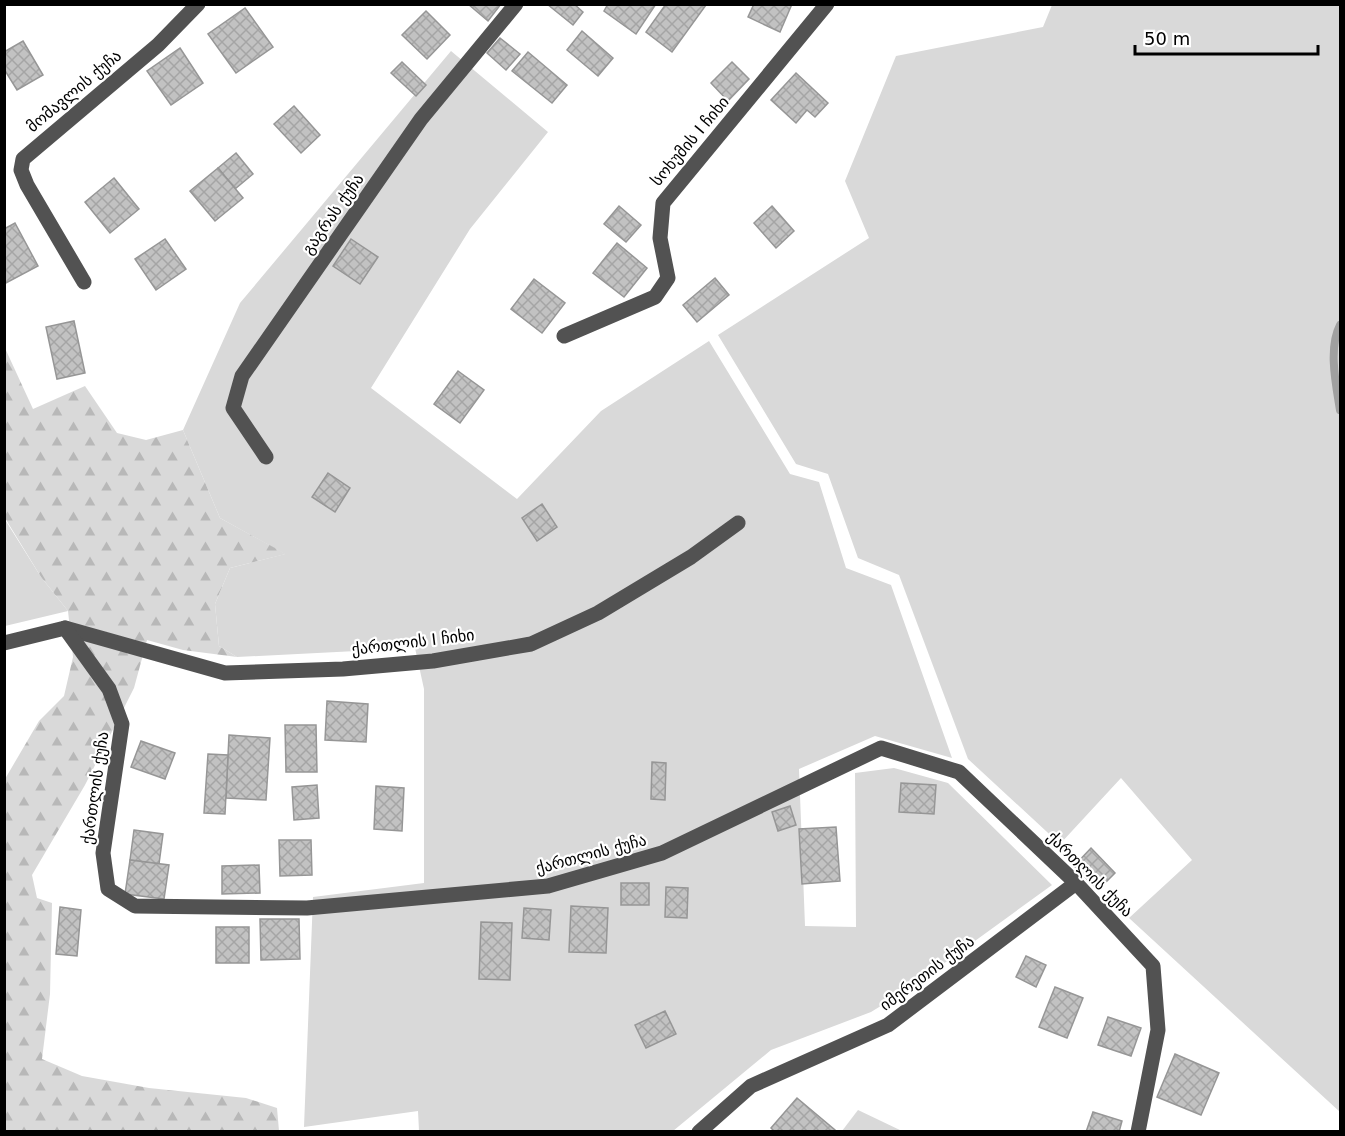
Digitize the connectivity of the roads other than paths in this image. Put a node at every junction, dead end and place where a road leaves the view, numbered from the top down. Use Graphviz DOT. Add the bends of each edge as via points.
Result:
graph roads {
  1 [pos="198,4"];
  2 [pos="516,4"];
  3 [pos="827,4"];
  4 [pos="84,282"];
  5 [pos="564,336"];
  6 [pos="266,457"];
  7 [pos="738,523"];
  8 [pos="65,628"];
  9 [pos="4,643"];
  10 [pos="1076,883"];
  11 [pos="699,1131"];
  12 [pos="1138,1131"];
  1 -- 4 [label="street, მომავლის ქუჩა" via="158,45 23,159 21,170 27,185"];
  2 -- 6 [label="street, გაგრას ქუჩა" via="421,119 242,376 233,408"];
  3 -- 5 [label="street, სოხუმის I ჩიხი" via="663,203 660,238 668,278 655,297"];
  7 -- 8 [label="street, ქართლის I ჩიხი" via="691,557 598,613 531,644 433,661 225,673"];
  8 -- 9 [label="street"];
  8 -- 10 [label="street, ქართლის ქუჩა" via="109,689 122,724 103,853 108,889 135,906 307,908 548,886 662,853 881,748 959,772"];
  10 -- 11 [label="street, იმერეთის ქუჩა" via="888,1025 751,1086"];
  10 -- 12 [label="street, ქართლის ქუჩა" via="1154,966 1158,1030"];
}
